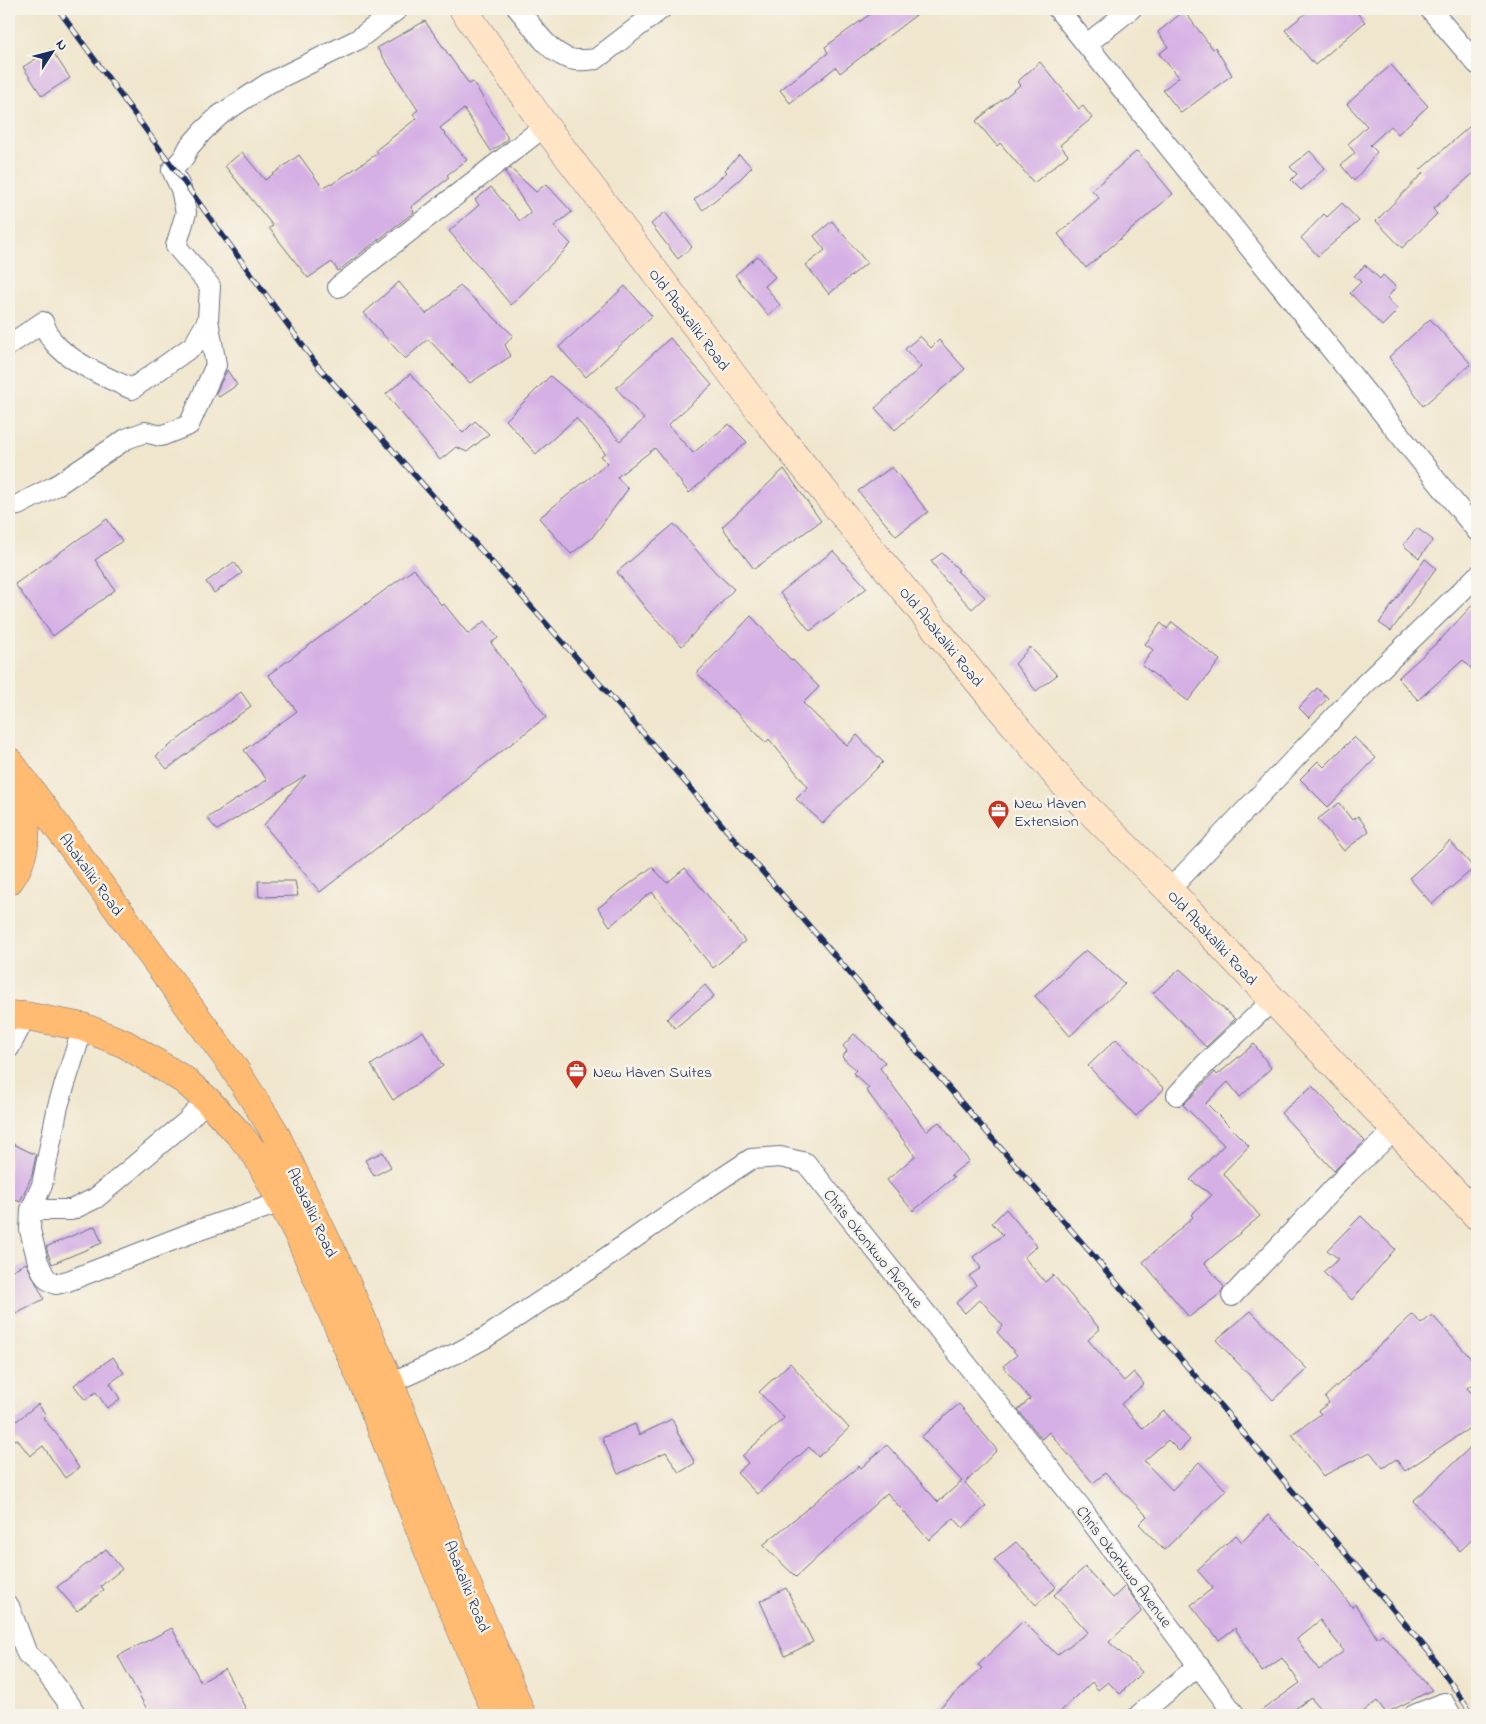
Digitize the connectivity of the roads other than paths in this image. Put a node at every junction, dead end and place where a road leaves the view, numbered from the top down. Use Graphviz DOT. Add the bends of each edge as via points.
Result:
graph roads {
  1 [pos="398,9"];
  2 [pos="463,9"];
  3 [pos="518,9"];
  4 [pos="661,9"];
  5 [pos="1058,9"];
  6 [pos="1132,9"];
  7 [pos="1430,9"];
  8 [pos="1086,44"];
  9 [pos="1477,64"];
  10 [pos="546,126"];
  11 [pos="338,287"];
  12 [pos="208,320"];
  13 [pos="9,345"];
  14 [pos="9,507"];
  15 [pos="1477,531"];
  16 [pos="1477,576"];
  17 [pos="16,771"];
  18 [pos="9,881"];
  19 [pos="1169,890"];
  20 [pos="1273,1000"];
  21 [pos="17,1015"];
  22 [pos="83,1026"];
  23 [pos="9,1048"];
  24 [pos="1177,1095"];
  25 [pos="207,1100"];
  26 [pos="1394,1130"];
  27 [pos="282,1202"];
  28 [pos="31,1210"];
  29 [pos="1477,1216"];
  30 [pos="1232,1296"];
  31 [pos="390,1384"];
  32 [pos="10,1609"];
  33 [pos="1199,1665"];
  34 [pos="76,1715"];
  35 [pos="497,1715"];
  36 [pos="522,1715"];
  37 [pos="1140,1715"];
  38 [pos="1235,1715"];
  39 [pos="1414,1715"];
  40 [pos="1451,1715"];
  1 -- 12 [label="street" via="357,40 267,84 220,115 202,131 172,170 182,189 186,214 176,246 210,286"];
  2 -- 10 [label="main road, Old Abakaliki Road"];
  3 -- 4 [label="street" via="550,47 566,58 583,61 596,59"];
  5 -- 8 [label="street"];
  6 -- 8 [label="street"];
  7 -- 9 [label="street"];
  8 -- 15 [label="street"];
  10 -- 11 [label="street"];
  10 -- 19 [label="main road, Old Abakaliki Road" via="772,427 984,688 1069,790"];
  12 -- 13 [label="street" via="194,345 132,389 61,351 43,322"];
  12 -- 14 [label="street" via="216,365 189,425 161,436 145,432 126,439 57,485"];
  16 -- 19 [label="street" via="1365,684"];
  17 -- 18 [label="highway" via="26,821 24,848"];
  17 -- 31 [label="highway, Abakaliki Road" via="232,1065 274,1131"];
  19 -- 20 [label="main road, Old Abakaliki Road"];
  20 -- 24 [label="street"];
  20 -- 26 [label="main road, Old Abakaliki Road"];
  21 -- 22 [label="highway, Abakaliki Road"];
  21 -- 23 [label="street"];
  22 -- 25 [label="highway, Abakaliki Road" via="158,1062"];
  22 -- 28 [label="street" via="58,1106 42,1185"];
  25 -- 27 [label="highway, Abakaliki Road" via="257,1156"];
  25 -- 28 [label="street" via="186,1122 96,1198 71,1210"];
  26 -- 29 [label="main road, Old Abakaliki Road"];
  26 -- 30 [label="street"];
  27 -- 28 [label="street" via="56,1284 48,1280 38,1262 30,1230"];
  27 -- 35 [label="highway, Abakaliki Road" via="369,1397"];
  31 -- 33 [label="street, Chris Okonkwo Avenue" via="485,1338 751,1159 780,1157 806,1163 1079,1505"];
  31 -- 36 [label="highway, Abakaliki Road" via="457,1560"];
  32 -- 34 [label="street" via="27,1654 42,1667"];
  33 -- 37 [label="street"];
  33 -- 38 [label="street, Chris Okonkwo Avenue"];
  39 -- 40 [label="street" via="1444,1704"];
}
